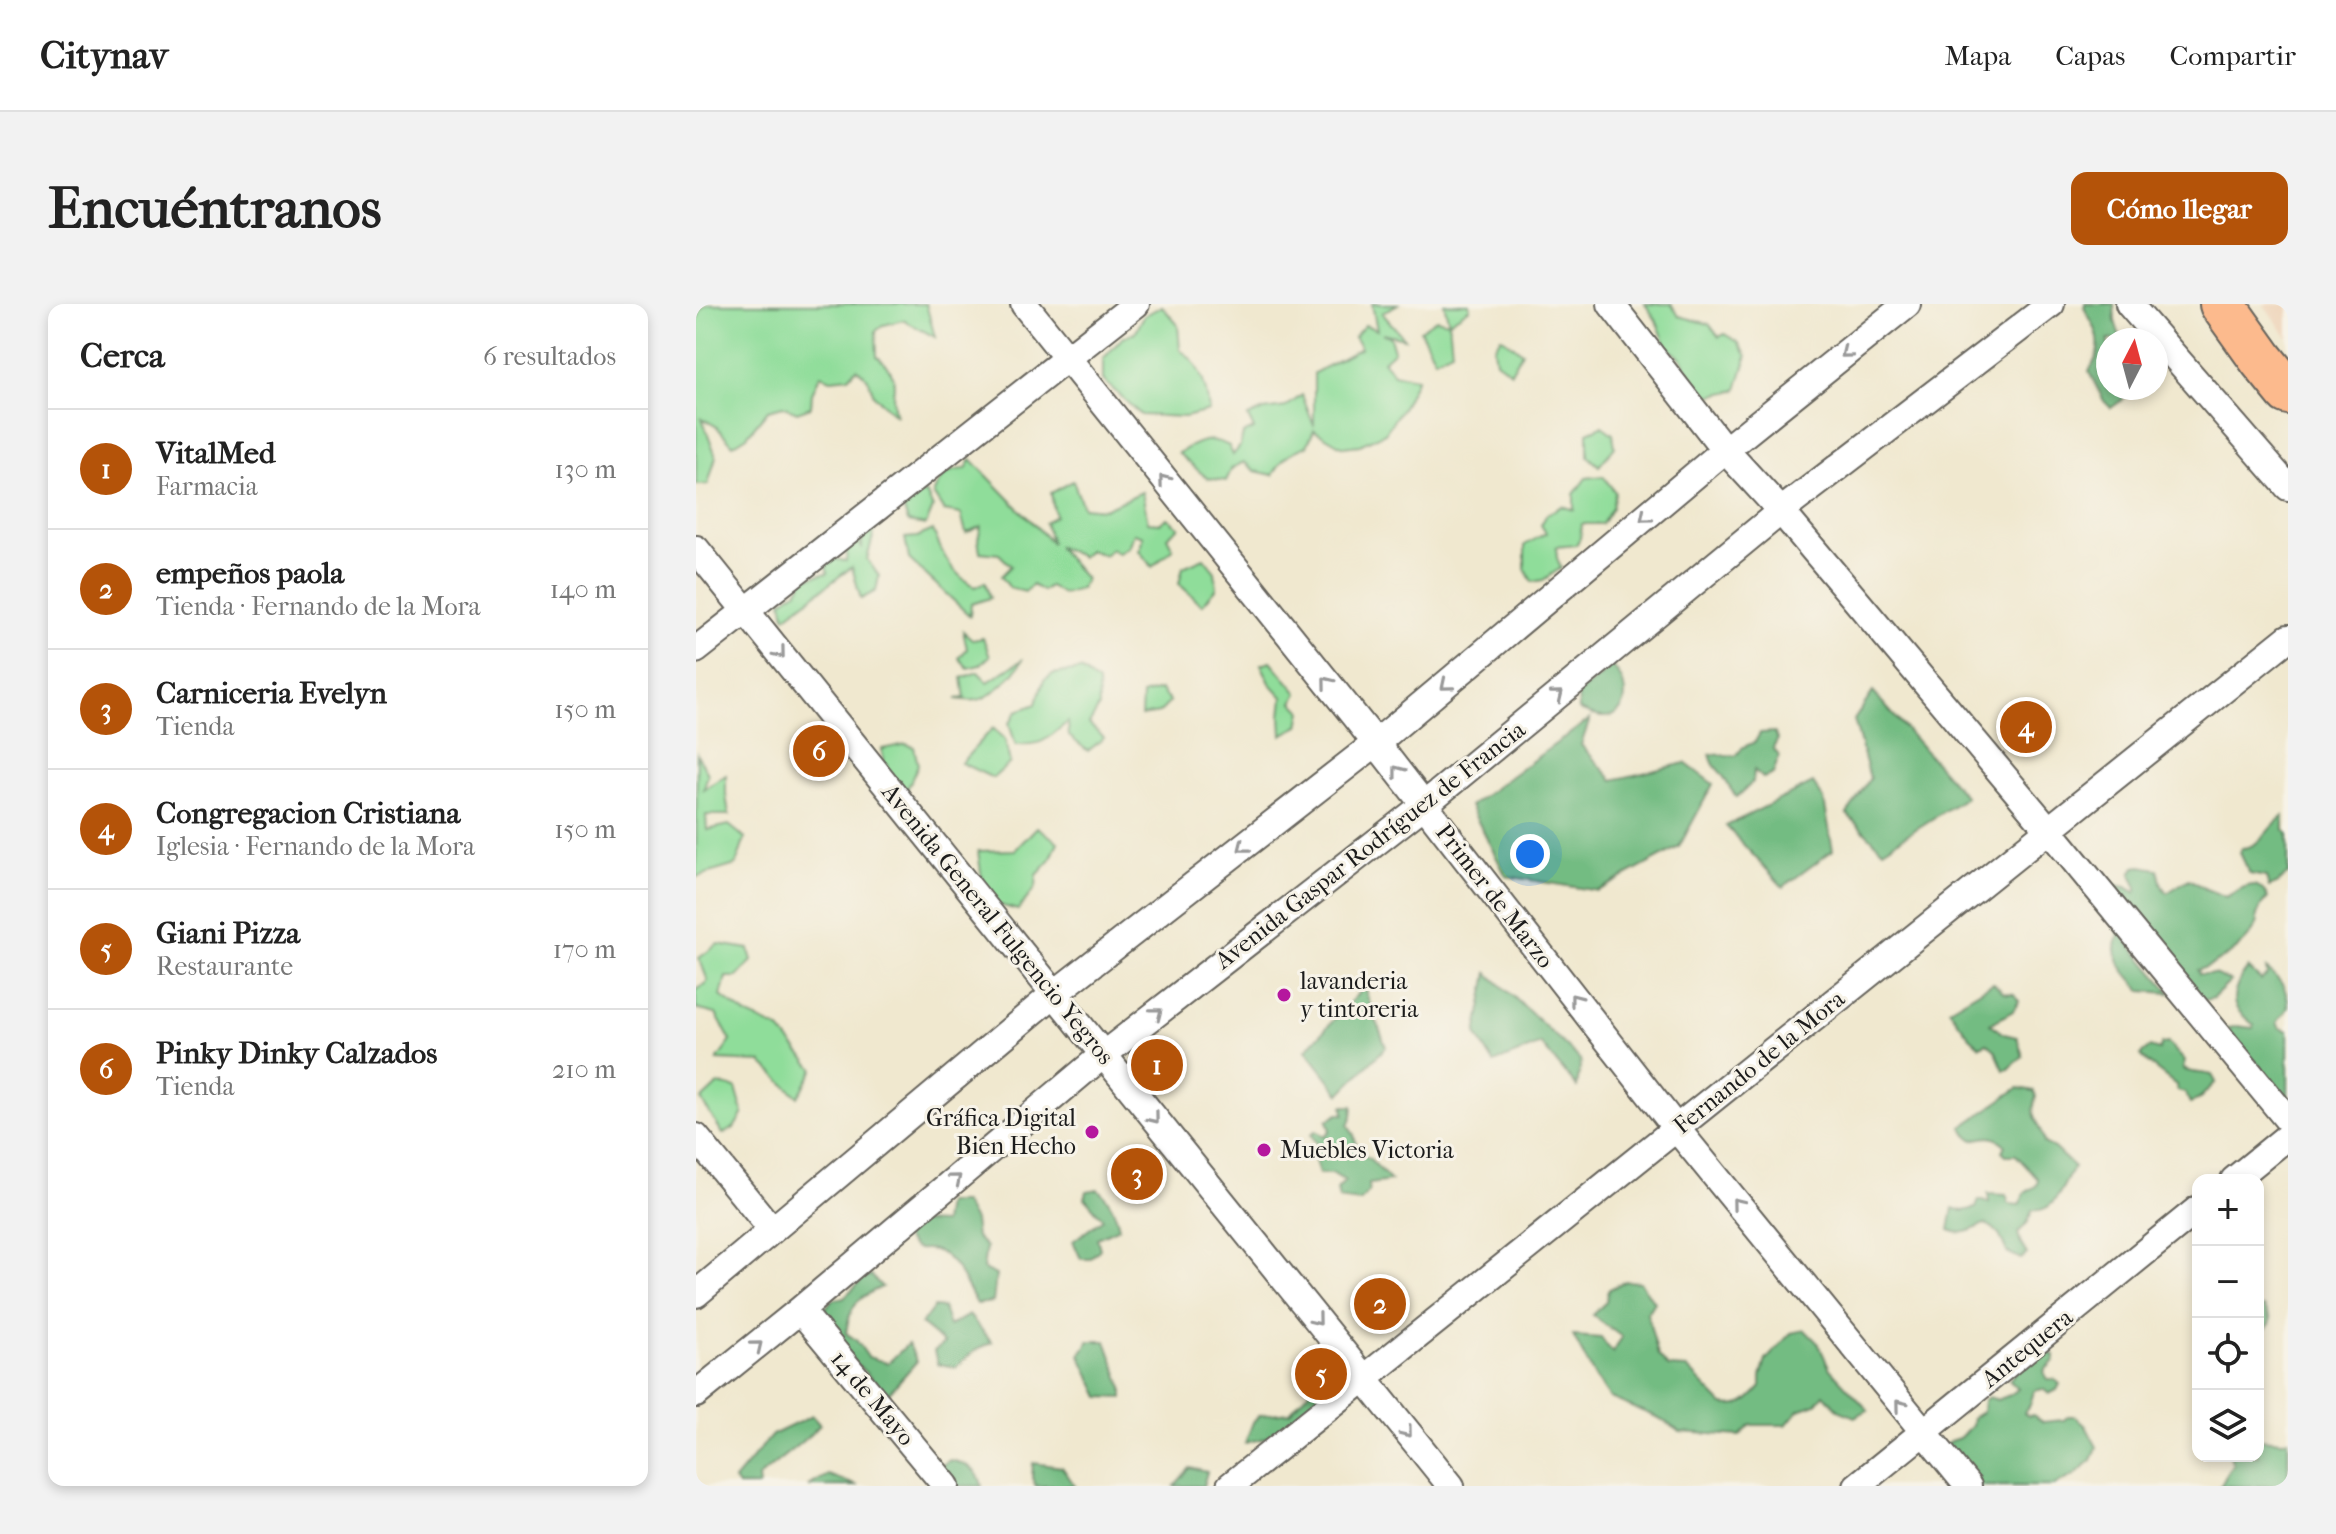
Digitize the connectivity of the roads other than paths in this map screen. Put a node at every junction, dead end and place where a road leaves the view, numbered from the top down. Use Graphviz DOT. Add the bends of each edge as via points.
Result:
graph roads {
  1 [pos="1024,304"];
  2 [pos="1136,304"];
  3 [pos="1611,304"];
  4 [pos="1907,304"];
  5 [pos="2051,304"];
  6 [pos="2129,304"];
  7 [pos="2222,304"];
  8 [pos="1066,359"];
  9 [pos="2287,389"];
  10 [pos="1725,450"];
  11 [pos="2288,487"];
  12 [pos="1781,511"];
  13 [pos="696,549"];
  14 [pos="746,611"];
  15 [pos="2288,638"];
  16 [pos="696,650"];
  17 [pos="1376,743"];
  18 [pos="1424,805"];
  19 [pos="2049,830"];
  20 [pos="1054,994"];
  21 [pos="1103,1055"];
  22 [pos="2288,1120"];
  23 [pos="1676,1128"];
  24 [pos="2288,1136"];
  25 [pos="696,1137"];
  26 [pos="2241,1174"];
  27 [pos="2192,1214"];
  28 [pos="772,1230"];
  29 [pos="696,1294"];
  30 [pos="800,1310"];
  31 [pos="1364,1378"];
  32 [pos="696,1394"];
  33 [pos="1923,1432"];
  34 [pos="946,1486"];
  35 [pos="1230,1486"];
  36 [pos="1451,1486"];
  37 [pos="1857,1486"];
  38 [pos="1968,1486"];
  1 -- 8 [label="street, Primer de Marzo"];
  2 -- 8 [label="street"];
  3 -- 10 [label="street"];
  4 -- 10 [label="street, one-way"];
  5 -- 12 [label="street, Avenida Gaspar Rodríguez de Francia"];
  6 -- 11 [label="street"];
  7 -- 9 [label="highway"];
  8 -- 14 [label="street"];
  17 -- 8 [label="street, Primer de Marzo, one-way"];
  10 -- 12 [label="street"];
  10 -- 17 [label="street, one-way"];
  18 -- 12 [label="street, Avenida Gaspar Rodríguez de Francia, one-way"];
  12 -- 19 [label="street"];
  13 -- 14 [label="street, Avenida General Fulgencio Yegros"];
  14 -- 16 [label="street"];
  14 -- 20 [label="street, Avenida General Fulgencio Yegros, one-way"];
  15 -- 19 [label="street, Fernando de la Mora"];
  18 -- 17 [label="street, Primer de Marzo, one-way"];
  17 -- 20 [label="street, one-way"];
  21 -- 18 [label="street, Avenida Gaspar Rodríguez de Francia, one-way"];
  23 -- 18 [label="street, Primer de Marzo, one-way"];
  19 -- 22 [label="street"];
  19 -- 23 [label="street, Fernando de la Mora"];
  20 -- 21 [label="street, Avenida General Fulgencio Yegros"];
  20 -- 28 [label="street"];
  30 -- 21 [label="street, Avenida Gaspar Rodríguez de Francia, one-way"];
  21 -- 31 [label="street, Avenida General Fulgencio Yegros, one-way"];
  23 -- 31 [label="street, Fernando de la Mora"];
  33 -- 23 [label="street, Primer de Marzo, one-way"];
  24 -- 26 [label="street"];
  25 -- 28 [label="street"];
  27 -- 33 [label="street, Antequera"];
  28 -- 29 [label="street"];
  32 -- 30 [label="street, Avenida Gaspar Rodríguez de Francia, one-way"];
  30 -- 34 [label="street, 14 de Mayo"];
  31 -- 35 [label="street, Fernando de la Mora"];
  31 -- 36 [label="street, Avenida General Fulgencio Yegros, one-way"];
  33 -- 37 [label="street, Antequera"];
  33 -- 38 [label="street, Primer de Marzo"];
}
